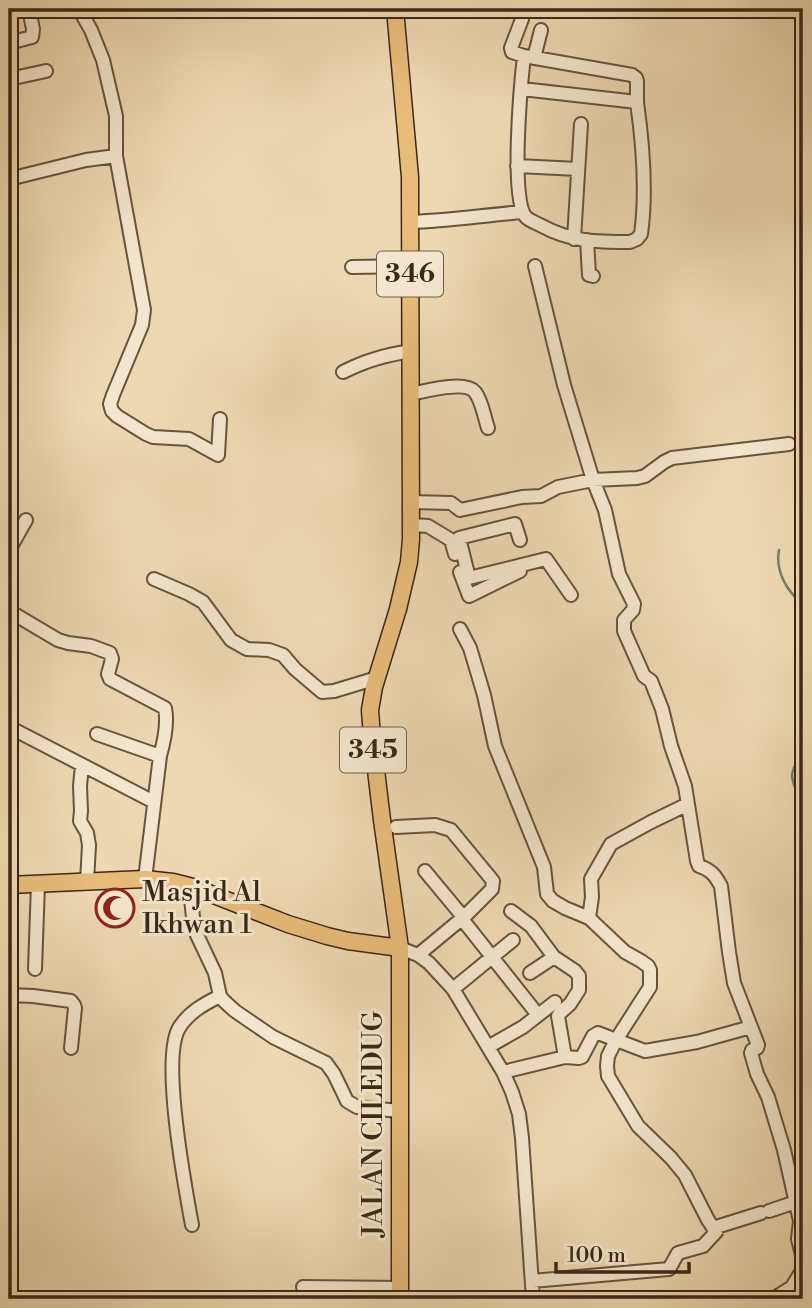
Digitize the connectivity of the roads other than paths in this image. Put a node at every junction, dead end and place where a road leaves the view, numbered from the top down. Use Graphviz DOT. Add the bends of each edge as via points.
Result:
graph roads {
  1 [pos="29,9"];
  2 [pos="79,9"];
  3 [pos="395,9"];
  4 [pos="522,19"];
  5 [pos="541,30"];
  6 [pos="9,43"];
  7 [pos="529,57"];
  8 [pos="46,71"];
  9 [pos="9,79"];
  10 [pos="522,89"];
  11 [pos="637,102"];
  12 [pos="581,124"];
  13 [pos="116,156"];
  14 [pos="517,166"];
  15 [pos="578,169"];
  16 [pos="9,179"];
  17 [pos="523,212"];
  18 [pos="410,222"];
  19 [pos="585,240"];
  20 [pos="410,266"];
  21 [pos="535,266"];
  22 [pos="352,267"];
  23 [pos="411,351"];
  24 [pos="343,372"];
  25 [pos="411,394"];
  26 [pos="220,419"];
  27 [pos="488,428"];
  28 [pos="789,444"];
  29 [pos="593,480"];
  30 [pos="411,502"];
  31 [pos="26,520"];
  32 [pos="411,532"];
  33 [pos="455,539"];
  34 [pos="520,540"];
  35 [pos="9,550"];
  36 [pos="410,556"];
  37 [pos="153,579"];
  38 [pos="571,595"];
  39 [pos="9,611"];
  40 [pos="460,629"];
  41 [pos="377,678"];
  42 [pos="9,727"];
  43 [pos="97,734"];
  44 [pos="160,756"];
  45 [pos="82,765"];
  46 [pos="154,802"];
  47 [pos="688,804"];
  48 [pos="396,827"];
  49 [pos="425,871"];
  50 [pos="145,879"];
  51 [pos="87,882"];
  52 [pos="38,884"];
  53 [pos="9,885"];
  54 [pos="193,887"];
  55 [pos="511,911"];
  56 [pos="463,918"];
  57 [pos="589,918"];
  58 [pos="513,940"];
  59 [pos="400,948"];
  60 [pos="418,955"];
  61 [pos="492,957"];
  62 [pos="554,957"];
  63 [pos="34,969"];
  64 [pos="530,973"];
  65 [pos="453,989"];
  66 [pos="9,995"];
  67 [pos="220,996"];
  68 [pos="555,1002"];
  69 [pos="538,1015"];
  70 [pos="751,1027"];
  71 [pos="612,1038"];
  72 [pos="488,1047"];
  73 [pos="71,1048"];
  74 [pos="565,1057"];
  75 [pos="503,1072"];
  76 [pos="400,1111"];
  77 [pos="796,1202"];
  78 [pos="191,1225"];
  79 [pos="800,1236"];
  80 [pos="709,1238"];
  81 [pos="803,1259"];
  82 [pos="803,1269"];
  83 [pos="531,1281"];
  84 [pos="303,1287"];
  85 [pos="400,1293"];
  86 [pos="533,1299"];
  87 [pos="773,1299"];
  1 -- 6 [label="street" via="32,37"];
  2 -- 13 [label="street" via="103,60 116,116"];
  3 -- 18 [label="main road, 346"];
  4 -- 7 [label="street" via="511,48"];
  5 -- 7 [label="street"];
  7 -- 10 [label="street"];
  7 -- 11 [label="street" via="632,75 637,81"];
  8 -- 9 [label="street"];
  10 -- 11 [label="street"];
  10 -- 14 [label="street"];
  11 -- 19 [label="street" via="642,148 641,234 630,242"];
  12 -- 15 [label="street"];
  13 -- 16 [label="street"];
  13 -- 26 [label="street" via="144,315 110,407 149,436 185,438 218,455"];
  14 -- 15 [label="street"];
  14 -- 17 [label="street"];
  15 -- 19 [label="street"];
  17 -- 18 [label="street"];
  17 -- 19 [label="street" via="552,232"];
  18 -- 20 [label="main road, 346"];
  20 -- 22 [label="street"];
  20 -- 23 [label="main road, 346"];
  21 -- 29 [label="street"];
  23 -- 24 [label="street" via="372,359"];
  23 -- 25 [label="main road, 346"];
  25 -- 27 [label="street" via="472,388"];
  25 -- 30 [label="main road, 346"];
  28 -- 29 [label="street" via="672,458 642,477"];
  29 -- 30 [label="street" via="558,487 541,496 460,510 451,503"];
  29 -- 47 [label="street" via="606,510 619,574 634,604 624,620 624,631 662,709"];
  30 -- 32 [label="main road, 346"];
  31 -- 35 [label="street"];
  32 -- 33 [label="street" via="428,526"];
  32 -- 36 [label="main road, 346"];
  33 -- 34 [label="street" via="515,524"];
  33 -- 38 [label="street" via="466,579 546,559"];
  36 -- 41 [label="main road, 345"];
  37 -- 41 [label="street" via="203,602 231,640 247,649 283,655 322,692"];
  39 -- 44 [label="street" via="58,640 110,653 110,679 165,708"];
  40 -- 57 [label="street" via="470,648 495,746 544,867 547,894"];
  41 -- 59 [label="main road, 345" via="371,698 372,737"];
  42 -- 45 [label="street"];
  43 -- 44 [label="street"];
  44 -- 46 [label="street"];
  45 -- 46 [label="street"];
  45 -- 51 [label="street" via="80,821 89,845"];
  46 -- 50 [label="street"];
  47 -- 57 [label="street" via="611,844 590,881"];
  47 -- 70 [label="street" via="699,866 711,871 721,886 734,983"];
  48 -- 56 [label="street" via="435,825 451,830 493,881 492,889"];
  49 -- 56 [label="street"];
  50 -- 51 [label="main road"];
  50 -- 54 [label="main road"];
  51 -- 52 [label="main road"];
  52 -- 53 [label="main road"];
  52 -- 63 [label="street"];
  54 -- 59 [label="main road" via="327,936"];
  54 -- 67 [label="street" via="197,935"];
  55 -- 62 [label="street" via="531,926"];
  56 -- 60 [label="street"];
  56 -- 61 [label="street"];
  57 -- 71 [label="street" via="650,971 650,987"];
  58 -- 61 [label="street"];
  59 -- 60 [label="street"];
  59 -- 76 [label="main road, JALAN CILEDUG"];
  60 -- 65 [label="street"];
  61 -- 65 [label="street"];
  61 -- 69 [label="street"];
  62 -- 64 [label="street"];
  62 -- 74 [label="street" via="575,971 580,982 559,1015"];
  65 -- 72 [label="street"];
  66 -- 73 [label="street" via="74,1004"];
  67 -- 76 [label="street" via="265,1032 326,1063 347,1101 357,1107"];
  67 -- 78 [label="street" via="186,1019 173,1053 176,1124"];
  68 -- 69 [label="street"];
  69 -- 72 [label="street"];
  70 -- 71 [label="street" via="652,1051"];
  70 -- 77 [label="street" via="758,1045 751,1053 768,1097"];
  71 -- 74 [label="street" via="594,1035 583,1057"];
  71 -- 80 [label="street" via="608,1076 638,1126 685,1175"];
  72 -- 75 [label="street"];
  74 -- 75 [label="street"];
  75 -- 83 [label="street" via="519,1114"];
  76 -- 85 [label="main road, JALAN CILEDUG"];
  77 -- 79 [label="street"];
  77 -- 80 [label="street"];
  79 -- 81 [label="street"];
  80 -- 83 [label="street" via="678,1253 669,1269"];
  82 -- 87 [label="street" via="792,1287"];
  83 -- 86 [label="street"];
  84 -- 85 [label="street"];
}
